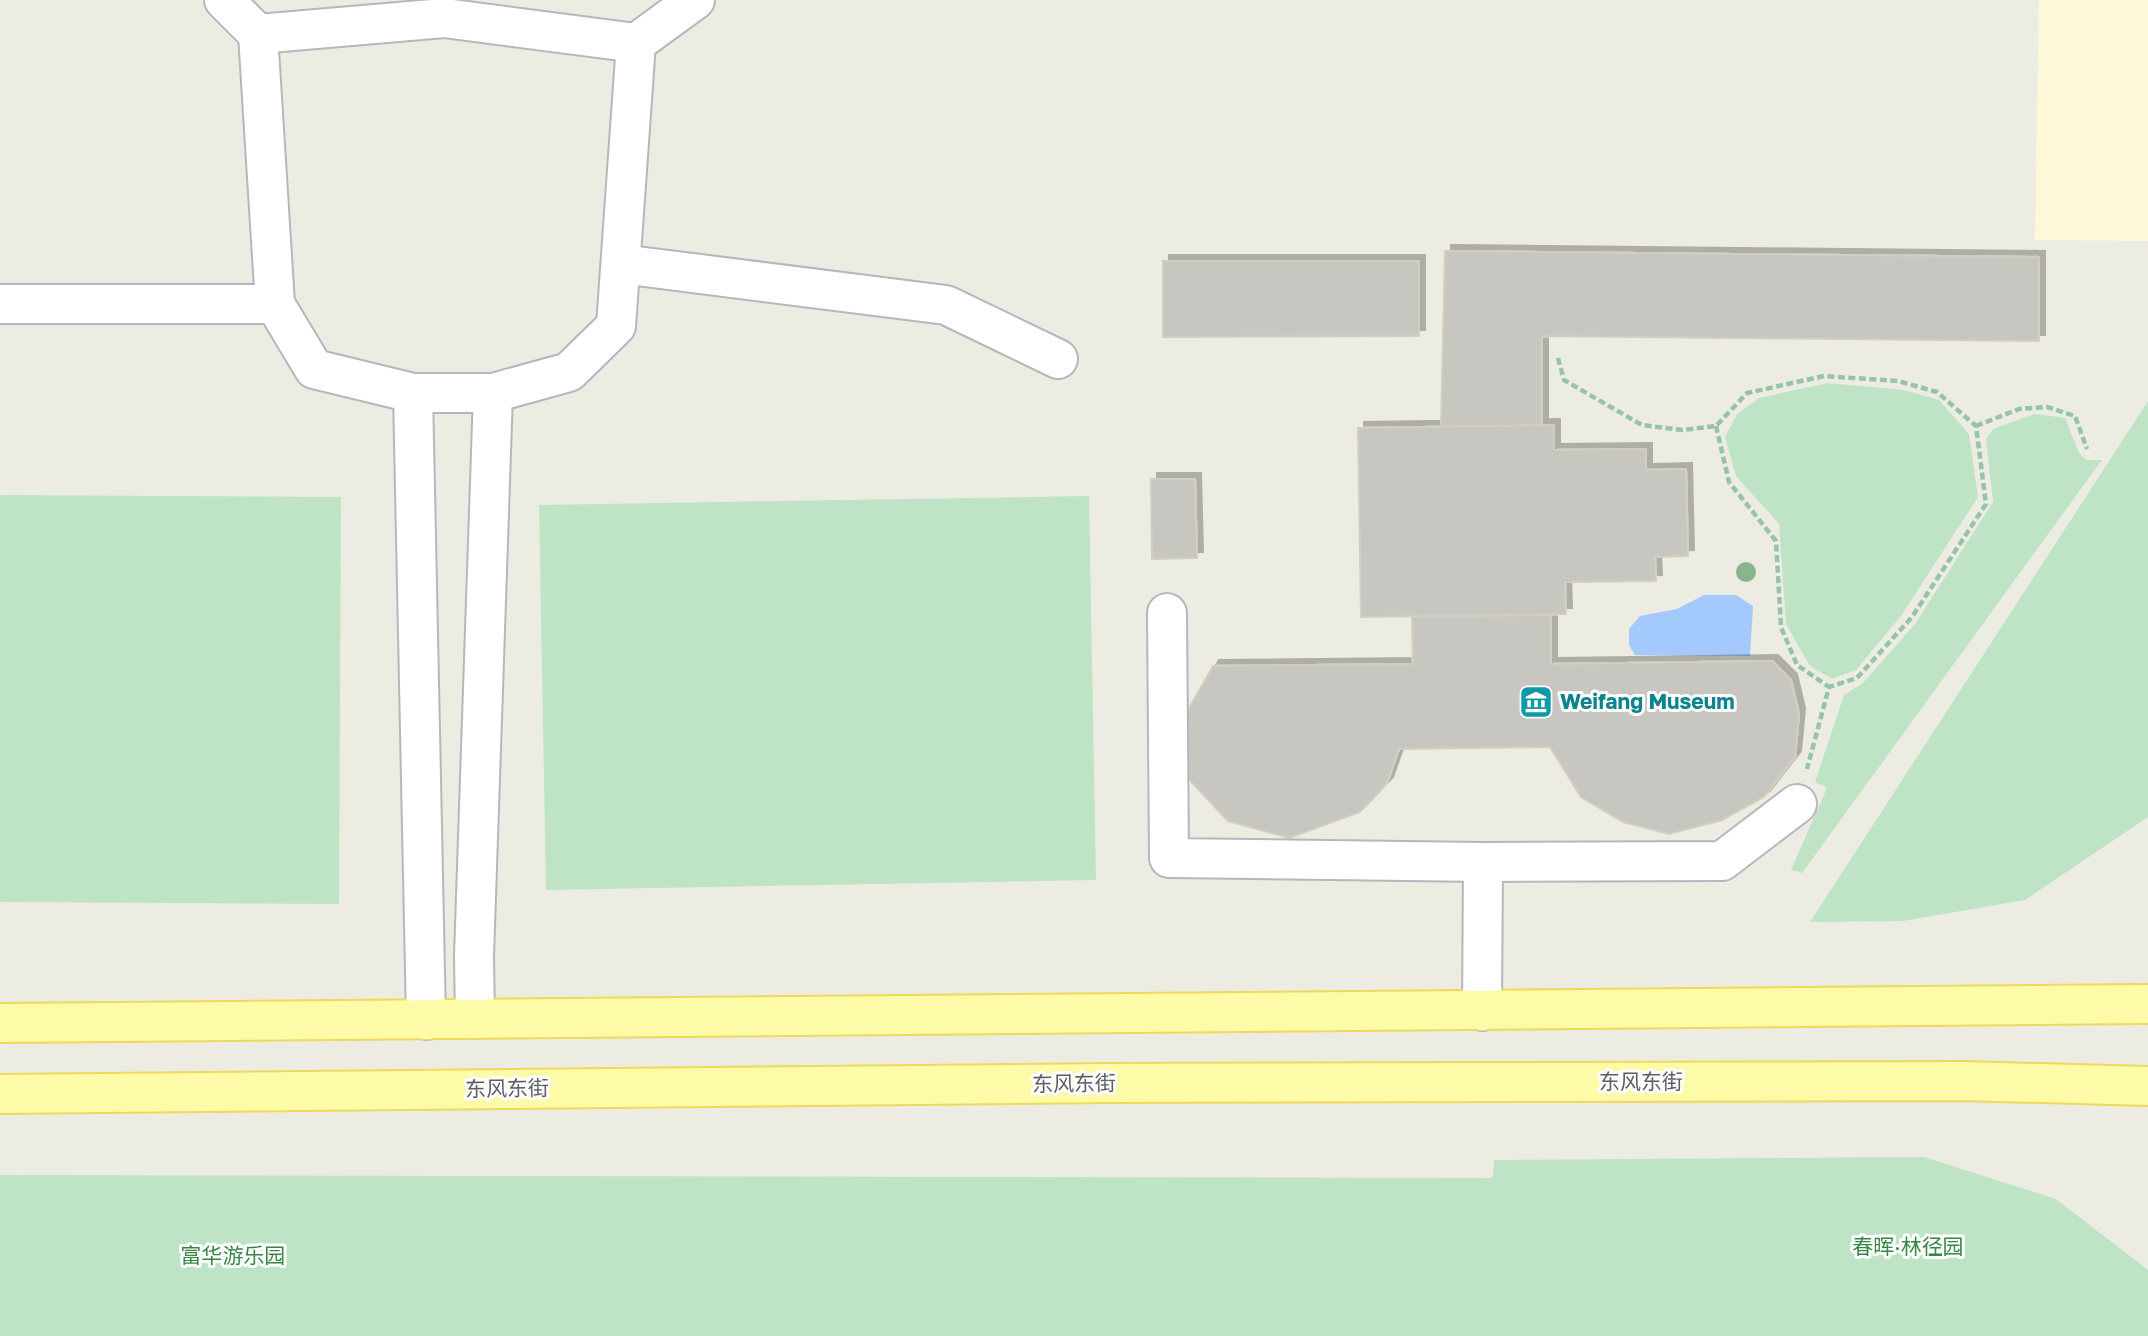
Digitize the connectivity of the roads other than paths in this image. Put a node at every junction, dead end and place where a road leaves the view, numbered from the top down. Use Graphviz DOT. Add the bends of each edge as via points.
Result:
graph roads {
  1 [pos="224,0"];
  2 [pos="695,0"];
  3 [pos="258,34"];
  4 [pos="636,43"];
  5 [pos="621,264"];
  6 [pos="0,304"];
  7 [pos="275,304"];
  8 [pos="1058,359"];
  9 [pos="413,393"];
  10 [pos="493,393"];
  11 [pos="1167,613"];
  12 [pos="1797,804"];
  13 [pos="1483,862"];
  14 [pos="2148,1004"];
  15 [pos="1482,1011"];
  16 [pos="475,1018"];
  17 [pos="426,1020"];
  18 [pos="0,1023"];
  19 [pos="2148,1086"];
  20 [pos="0,1094"];
  1 -- 3 [label="street"];
  2 -- 4 [label="street"];
  3 -- 4 [label="street" via="444,18"];
  3 -- 7 [label="street"];
  4 -- 5 [label="street"];
  5 -- 8 [label="street" via="946,305"];
  5 -- 10 [label="street" via="616,326 569,372"];
  6 -- 7 [label="street"];
  7 -- 9 [label="street" via="314,369"];
  9 -- 10 [label="street"];
  9 -- 17 [label="street"];
  10 -- 16 [label="street"];
  11 -- 13 [label="street" via="1169,858"];
  12 -- 13 [label="street" via="1722,862"];
  13 -- 15 [label="street"];
  14 -- 15 [label="main road"];
  15 -- 16 [label="main road"];
  16 -- 17 [label="main road"];
  17 -- 18 [label="main road"];
  19 -- 20 [label="main road, 东风东街" via="1109,1083"];
}
